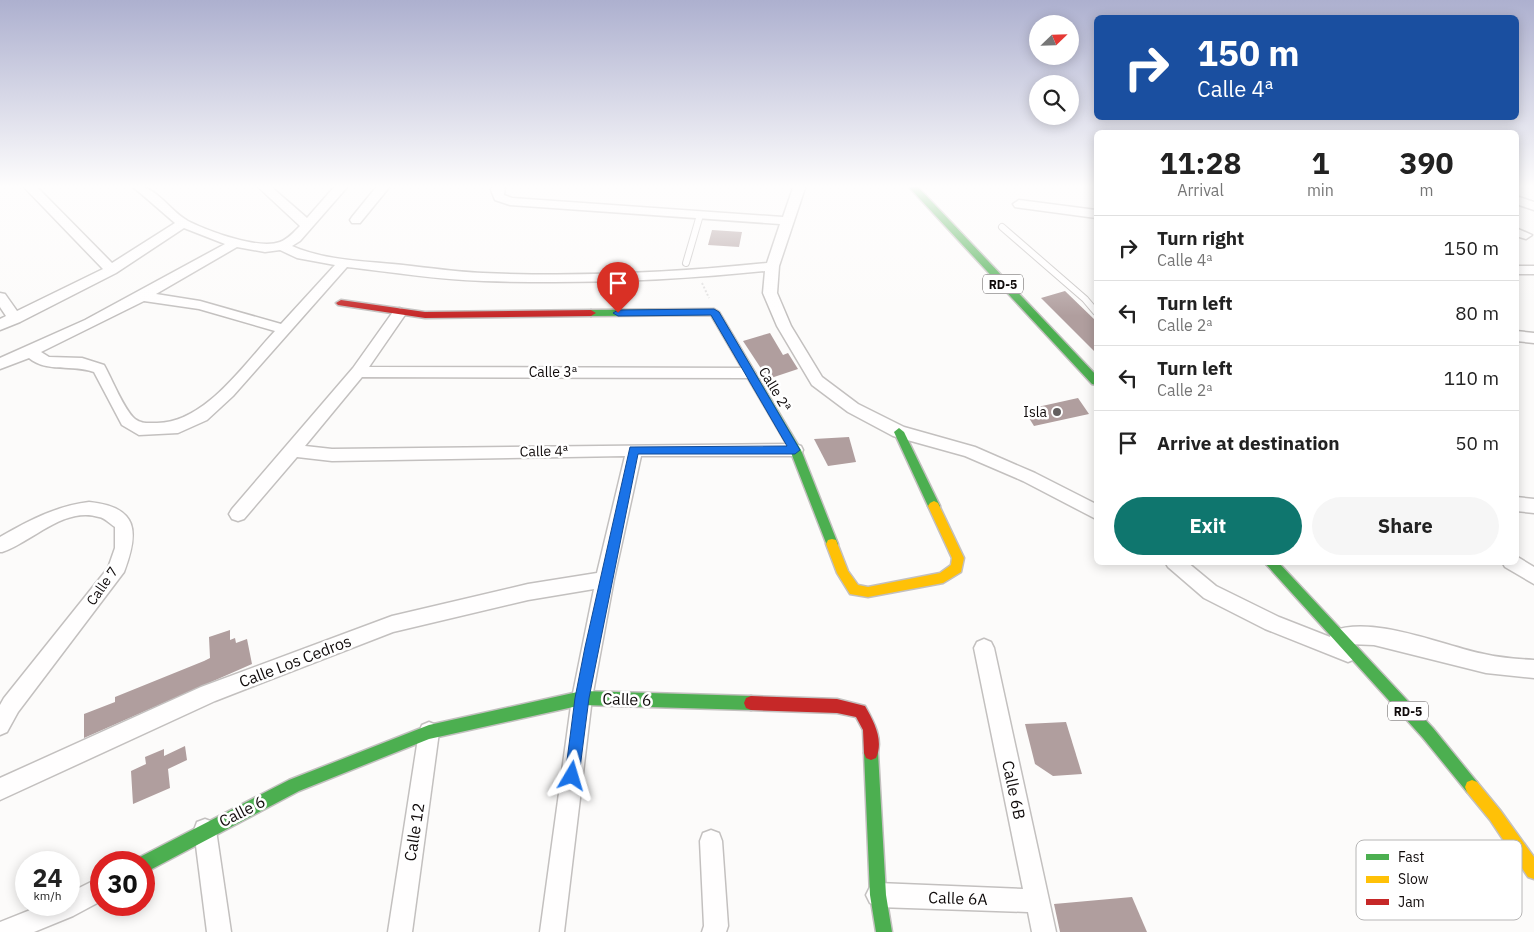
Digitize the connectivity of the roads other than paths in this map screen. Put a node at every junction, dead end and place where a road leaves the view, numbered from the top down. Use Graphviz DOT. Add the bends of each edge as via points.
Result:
graph roads {
  1 [pos="70,228"];
  2 [pos="175,228"];
  3 [pos="197,228"];
  4 [pos="304,228"];
  5 [pos="696,228"];
  6 [pos="784,228"];
  7 [pos="951,228"];
  8 [pos="1004,228"];
  9 [pos="235,243"];
  10 [pos="282,246"];
  11 [pos="344,263"];
  12 [pos="686,263"];
  13 [pos="772,266"];
  14 [pos="111,270"];
  15 [pos="1519,270"];
  16 [pos="1534,270"];
  17 [pos="142,296"];
  18 [pos="0,297"];
  19 [pos="341,303"];
  20 [pos="1094,310"];
  21 [pos="400,312"];
  22 [pos="15,319"];
  23 [pos="0,325"];
  24 [pos="286,330"];
  25 [pos="1519,336"];
  26 [pos="1534,338"];
  27 [pos="32,352"];
  28 [pos="0,364"];
  29 [pos="358,372"];
  30 [pos="748,372"];
  31 [pos="1094,379"];
  32 [pos="899,432"];
  33 [pos="634,450"];
  34 [pos="795,450"];
  35 [pos="293,451"];
  36 [pos="1519,504"];
  37 [pos="1534,506"];
  38 [pos="1094,511"];
  39 [pos="238,514"];
  40 [pos="1,545"];
  41 [pos="1178,565"];
  42 [pos="1273,565"];
  43 [pos="1516,565"];
  44 [pos="1534,576"];
  45 [pos="605,579"];
  46 [pos="1339,637"];
  47 [pos="984,648"];
  48 [pos="1358,657"];
  49 [pos="1534,669"];
  50 [pos="582,698"];
  51 [pos="0,725"];
  52 [pos="429,732"];
  53 [pos="0,789"];
  54 [pos="204,830"];
  55 [pos="1513,840"];
  56 [pos="711,841"];
  57 [pos="1522,853"];
  58 [pos="155,858"];
  59 [pos="1534,870"];
  60 [pos="90,894"];
  61 [pos="878,895"];
  62 [pos="1037,901"];
  63 [pos="5,932"];
  64 [pos="219,932"];
  65 [pos="400,932"];
  66 [pos="552,932"];
  67 [pos="714,932"];
  68 [pos="884,932"];
  69 [pos="1044,932"];
  1 -- 14 [label="street"];
  2 -- 14 [label="street"];
  3 -- 9 [label="street"];
  4 -- 10 [label="street"];
  5 -- 12 [label="lane"];
  6 -- 13 [label="street"];
  7 -- 31 [label="street, RD-5"];
  8 -- 20 [label="lane"];
  9 -- 10 [label="street" via="265,248"];
  9 -- 17 [label="street"];
  10 -- 11 [label="street" via="302,255"];
  11 -- 13 [label="street" via="482,277 605,278 699,274"];
  11 -- 24 [label="street"];
  13 -- 32 [label="street" via="770,292 784,326 817,381 853,408"];
  14 -- 22 [label="street"];
  15 -- 16 [label="street"];
  17 -- 24 [label="street" via="200,305"];
  17 -- 27 [label="street"];
  18 -- 22 [label="street"];
  19 -- 21 [label="street"];
  21 -- 29 [label="street"];
  21 -- 30 [label="street, Calle 2ª" via="425,315 714,312"];
  22 -- 23 [label="street"];
  24 -- 27 [label="street" via="202,416 172,429 138,429 127,420 99,369 80,362 40,360"];
  25 -- 26 [label="street"];
  27 -- 28 [label="street"];
  29 -- 30 [label="street, Calle 3ª"];
  29 -- 35 [label="street" via="310,426"];
  30 -- 34 [label="street, Calle 2ª"];
  32 -- 34 [label="street, Calle 2ª" via="958,558 957,568 943,578 868,592 854,590 843,573"];
  32 -- 38 [label="street" via="969,451 1029,477"];
  33 -- 34 [label="street, Calle 4ª"];
  33 -- 35 [label="street, Calle 4ª" via="332,455"];
  33 -- 45 [label="street"];
  35 -- 39 [label="street"];
  36 -- 37 [label="street"];
  40 -- 51 [label="street, Calle 7" via="69,511 101,510 124,524 124,548 115,572 11,705"];
  41 -- 48 [label="street" via="1210,592 1272,624"];
  42 -- 46 [label="street, RD-5"];
  43 -- 44 [label="street"];
  45 -- 50 [label="street"];
  45 -- 53 [label="street, Calle Los Cedros" via="528,592 392,624 208,694"];
  46 -- 48 [label="street, RD-5"];
  46 -- 49 [label="street" via="1350,634 1395,641 1504,668"];
  47 -- 62 [label="street, Calle 6B"];
  48 -- 55 [label="street, RD-5" via="1428,733"];
  50 -- 52 [label="street, Calle 6"];
  50 -- 61 [label="street, Calle 6" via="837,706 860,711 870,729"];
  50 -- 66 [label="street"];
  52 -- 54 [label="street, Calle 6" via="294,785"];
  52 -- 65 [label="street, Calle 12"];
  54 -- 58 [label="street, Calle 6"];
  54 -- 64 [label="street"];
  56 -- 67 [label="street"];
  57 -- 59 [label="street, RD-5"];
  60 -- 63 [label="street" via="65,908"];
  61 -- 62 [label="street, Calle 6A"];
  61 -- 68 [label="street, Calle 6"];
  62 -- 69 [label="street, Calle 6B"];
}
